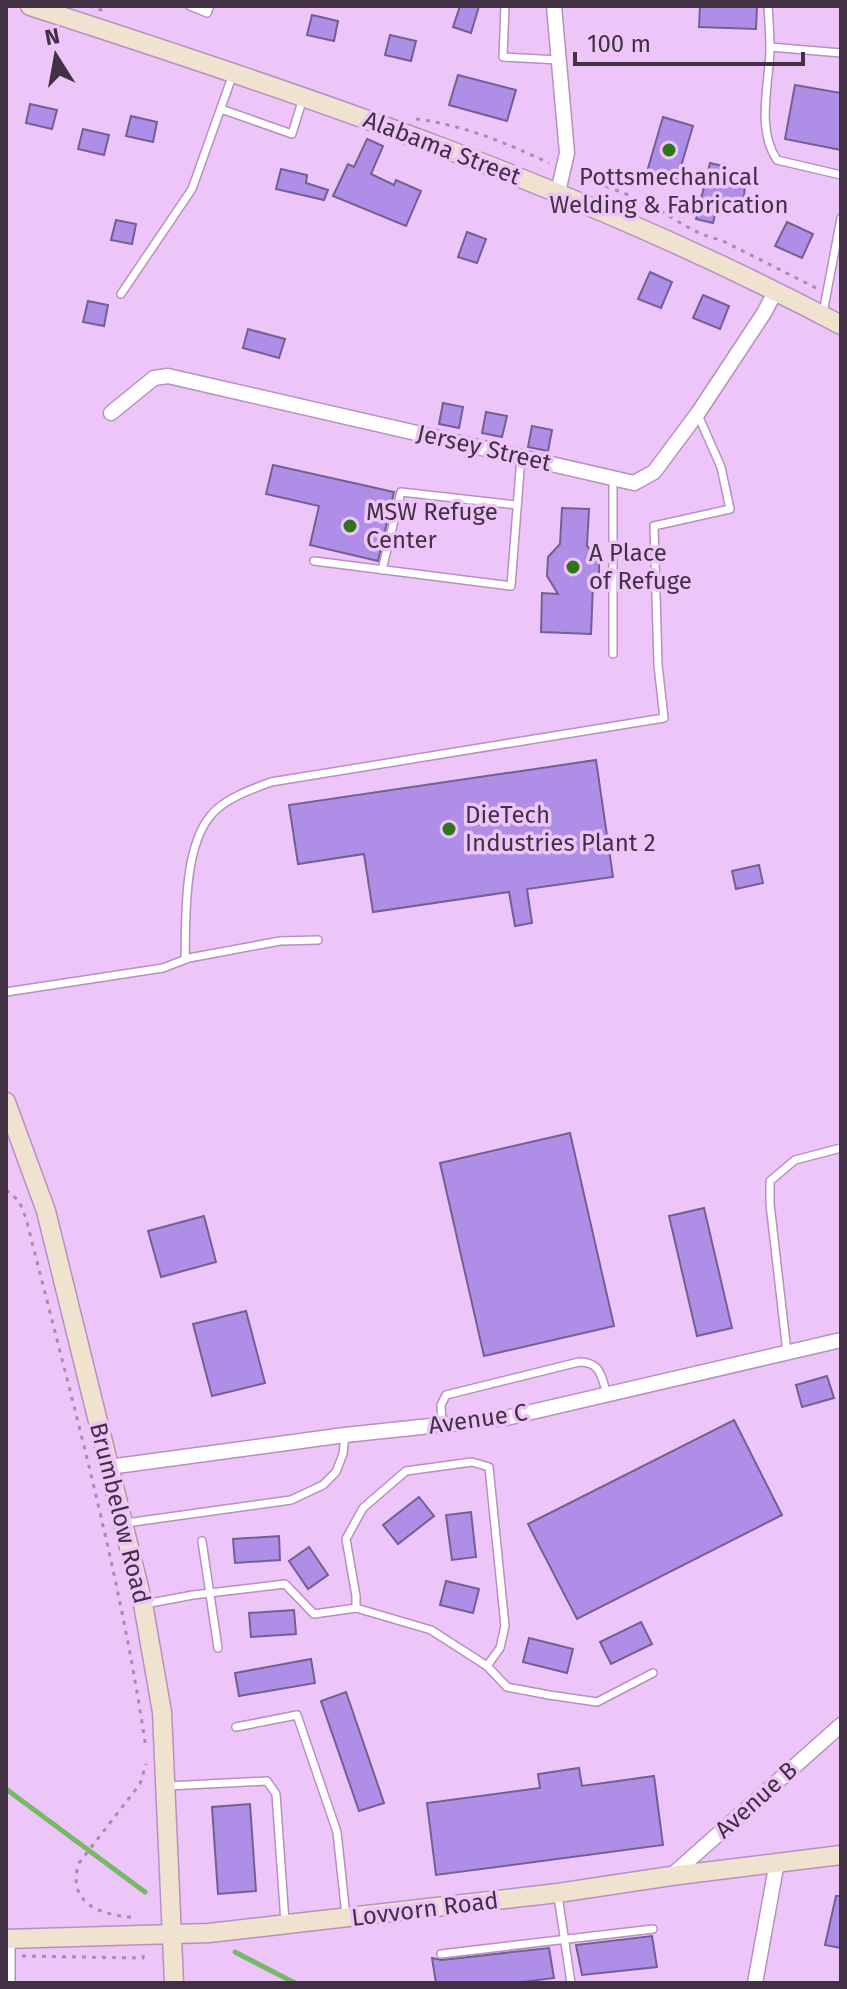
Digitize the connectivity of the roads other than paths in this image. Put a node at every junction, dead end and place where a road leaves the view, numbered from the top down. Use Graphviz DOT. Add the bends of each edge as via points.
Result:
graph roads {
  1 [pos="30,6"];
  2 [pos="190,6"];
  3 [pos="210,6"];
  4 [pos="505,6"];
  5 [pos="554,6"];
  6 [pos="768,6"];
  7 [pos="770,47"];
  8 [pos="841,53"];
  9 [pos="559,60"];
  10 [pos="234,72"];
  11 [pos="304,96"];
  12 [pos="221,109"];
  13 [pos="841,175"];
  14 [pos="558,192"];
  15 [pos="841,218"];
  16 [pos="837,266"];
  17 [pos="775,292"];
  18 [pos="121,294"];
  19 [pos="822,315"];
  20 [pos="841,325"];
  21 [pos="111,413"];
  22 [pos="698,413"];
  23 [pos="521,457"];
  24 [pos="613,478"];
  25 [pos="517,505"];
  26 [pos="314,561"];
  27 [pos="382,570"];
  28 [pos="613,654"];
  29 [pos="318,940"];
  30 [pos="185,959"];
  31 [pos="6,992"];
  32 [pos="6,1102"];
  33 [pos="841,1148"];
  34 [pos="841,1340"];
  35 [pos="787,1352"];
  36 [pos="608,1395"];
  37 [pos="443,1426"];
  38 [pos="345,1435"];
  39 [pos="109,1467"];
  40 [pos="123,1523"];
  41 [pos="202,1541"];
  42 [pos="211,1593"];
  43 [pos="143,1604"];
  44 [pos="356,1608"];
  45 [pos="218,1648"];
  46 [pos="487,1666"];
  47 [pos="653,1673"];
  48 [pos="841,1725"];
  49 [pos="236,1727"];
  50 [pos="166,1786"];
  51 [pos="841,1855"];
  52 [pos="777,1862"];
  53 [pos="671,1876"];
  54 [pos="558,1893"];
  55 [pos="346,1918"];
  56 [pos="285,1925"];
  57 [pos="653,1929"];
  58 [pos="172,1936"];
  59 [pos="564,1939"];
  60 [pos="9,1944"];
  61 [pos="441,1954"];
  62 [pos="11,1983"];
  63 [pos="174,1983"];
  64 [pos="571,1983"];
  65 [pos="755,1983"];
  1 -- 10 [label="street, Alabama Street"];
  2 -- 3 [label="lane" via="207,13"];
  4 -- 9 [label="lane" via="503,57"];
  5 -- 9 [label="street"];
  6 -- 7 [label="lane"];
  7 -- 8 [label="lane"];
  7 -- 13 [label="lane" via="765,123 769,148 777,160"];
  9 -- 14 [label="street" via="567,153"];
  10 -- 11 [label="street, Alabama Street"];
  10 -- 12 [label="lane"];
  11 -- 12 [label="lane" via="292,134"];
  11 -- 14 [label="street, Alabama Street"];
  12 -- 18 [label="lane" via="192,189"];
  14 -- 17 [label="street, Alabama Street"];
  15 -- 16 [label="lane"];
  16 -- 19 [label="lane"];
  17 -- 19 [label="street, Alabama Street"];
  17 -- 22 [label="street, Jersey Street"];
  19 -- 20 [label="street, Alabama Street"];
  21 -- 23 [label="street, Jersey Street" via="154,378 168,376"];
  22 -- 24 [label="street, Jersey Street" via="654,472 634,483"];
  22 -- 30 [label="lane" via="721,467 730,509 654,526 664,718 271,782 242,793 212,814 196,841"];
  23 -- 24 [label="street, Jersey Street"];
  23 -- 25 [label="lane"];
  24 -- 28 [label="lane"];
  25 -- 27 [label="lane" via="401,492"];
  25 -- 27 [label="lane" via="511,586"];
  26 -- 27 [label="lane"];
  29 -- 30 [label="lane" via="280,941"];
  30 -- 31 [label="lane" via="163,968"];
  32 -- 39 [label="street, Brumbelow Road" via="46,1211"];
  33 -- 35 [label="lane" via="795,1160 770,1181"];
  34 -- 35 [label="street, Avenue C"];
  35 -- 36 [label="street, Avenue C"];
  36 -- 37 [label="street, Avenue C"];
  36 -- 37 [label="lane" via="598,1368 579,1362 446,1395 441,1405"];
  37 -- 38 [label="street, Avenue C"];
  38 -- 39 [label="street, Avenue C"];
  38 -- 40 [label="lane" via="336,1472 323,1485 291,1500"];
  39 -- 40 [label="street, Brumbelow Road"];
  40 -- 43 [label="street, Brumbelow Road"];
  41 -- 42 [label="lane"];
  42 -- 43 [label="lane"];
  42 -- 44 [label="lane" via="285,1584 314,1614"];
  42 -- 45 [label="lane"];
  43 -- 50 [label="street, Brumbelow Road" via="162,1712"];
  44 -- 46 [label="lane" via="431,1630"];
  44 -- 46 [label="lane" via="346,1539 363,1508 406,1471 472,1462 489,1467 505,1626 500,1648"];
  46 -- 47 [label="lane" via="507,1687 597,1702"];
  48 -- 53 [label="street, Avenue B"];
  49 -- 55 [label="lane" via="297,1715 337,1832"];
  50 -- 56 [label="lane" via="267,1781 276,1794"];
  50 -- 58 [label="street, Brumbelow Road"];
  51 -- 52 [label="street, Lovvorn Road"];
  52 -- 53 [label="street, Lovvorn Road"];
  52 -- 65 [label="street"];
  53 -- 54 [label="street, Lovvorn Road"];
  54 -- 55 [label="street, Lovvorn Road"];
  54 -- 59 [label="lane"];
  55 -- 56 [label="street, Lovvorn Road"];
  56 -- 58 [label="street, Lovvorn Road"];
  57 -- 59 [label="lane"];
  58 -- 60 [label="street, Lovvorn Road"];
  58 -- 63 [label="street, Brumbelow Road"];
  59 -- 61 [label="lane"];
  59 -- 64 [label="lane"];
  60 -- 62 [label="lane"];
}
